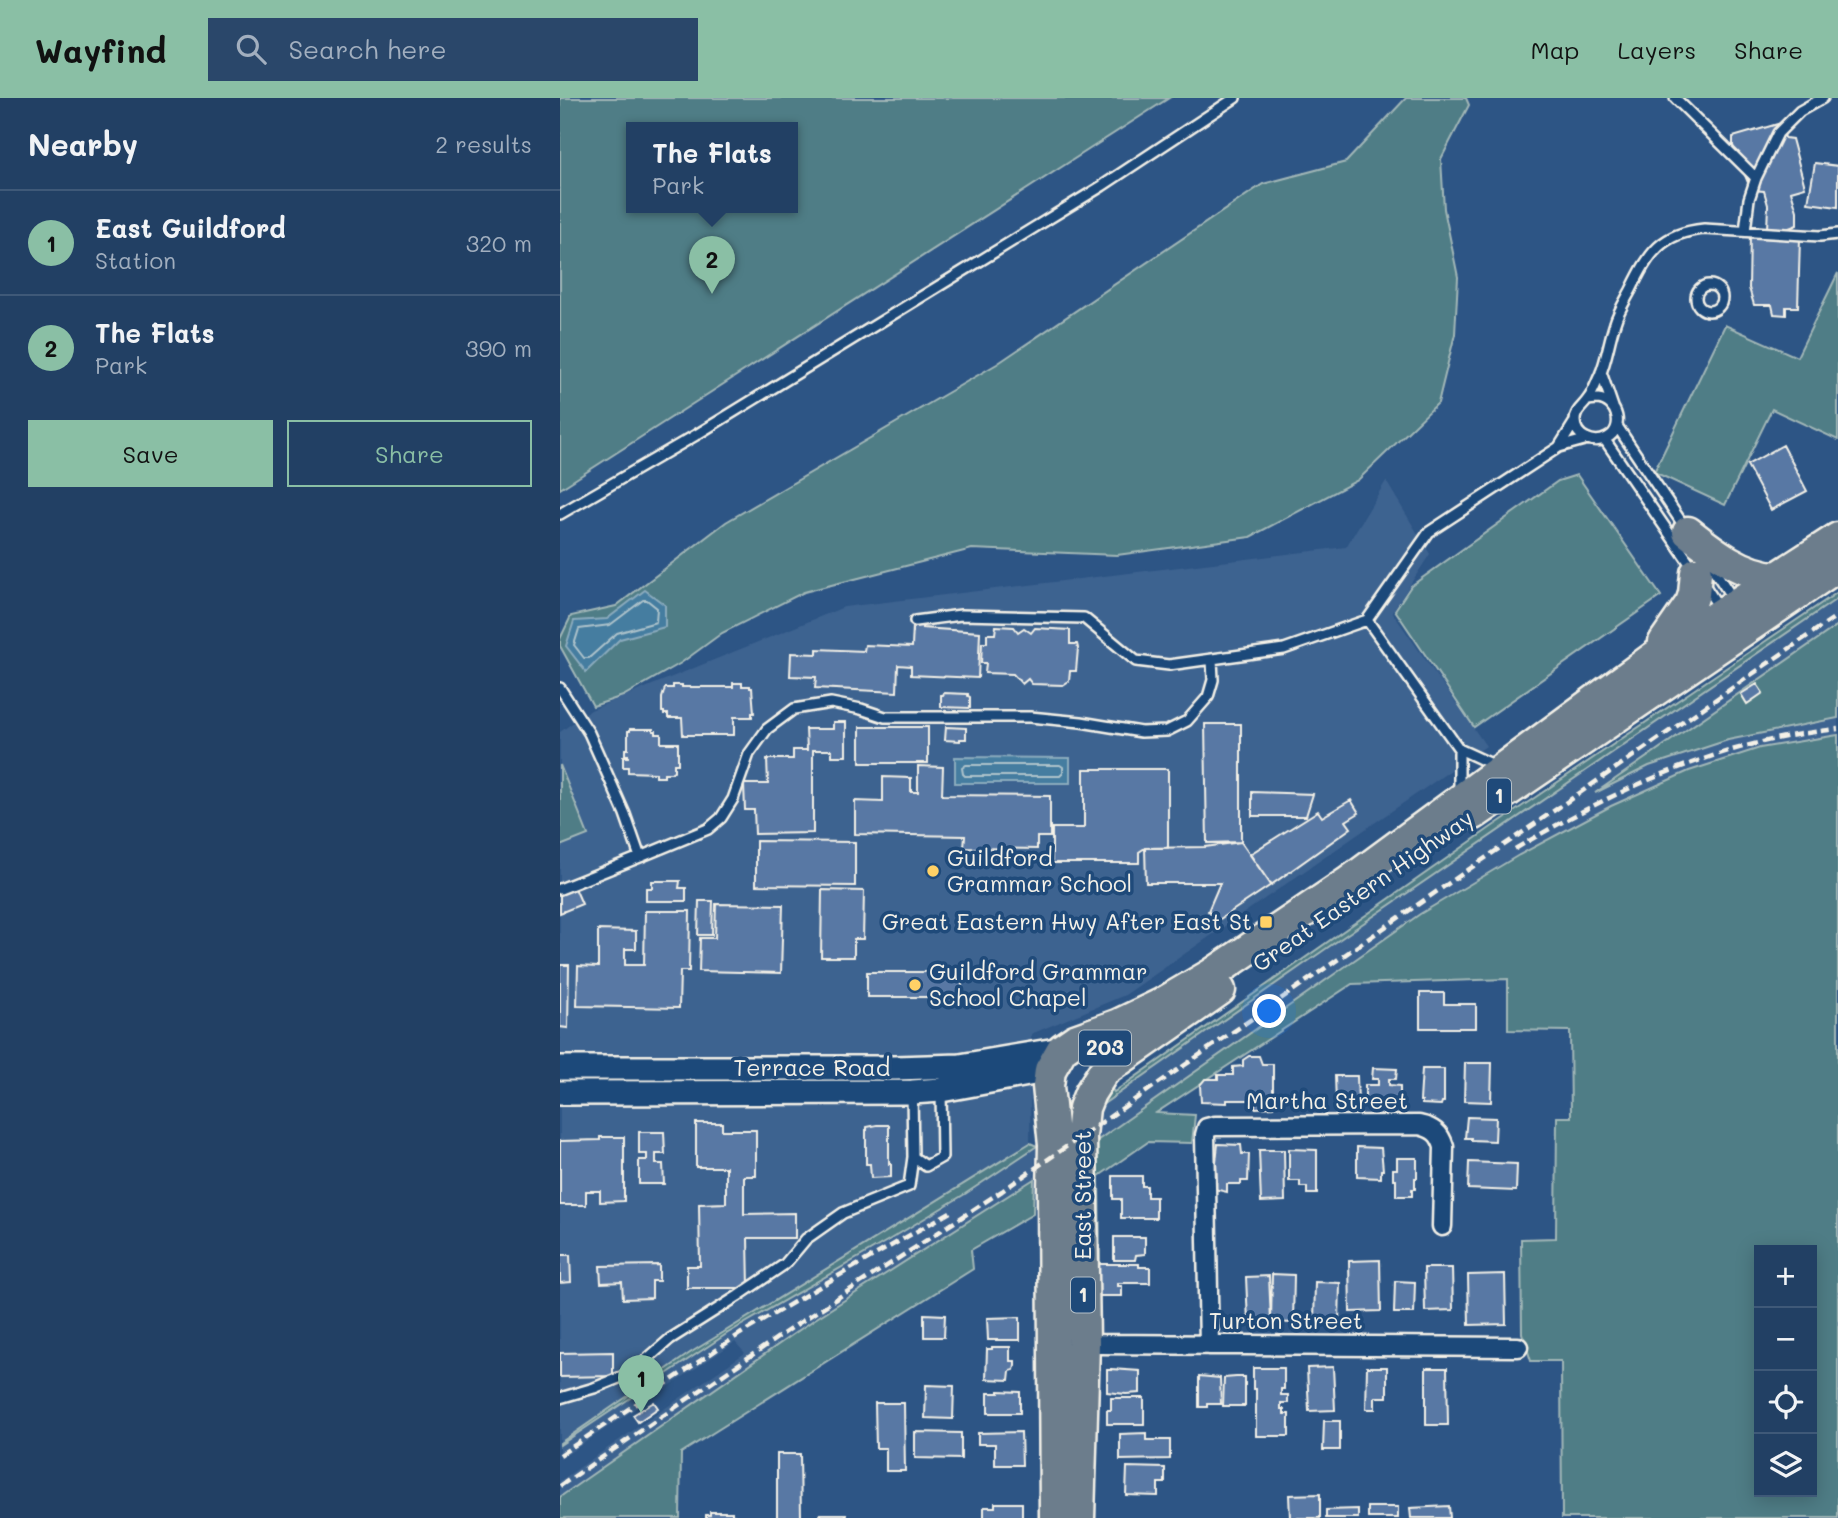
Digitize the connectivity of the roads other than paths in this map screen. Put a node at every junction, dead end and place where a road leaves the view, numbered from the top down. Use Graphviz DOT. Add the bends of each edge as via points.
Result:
graph roads {
  1 [pos="1235,98"];
  2 [pos="1675,98"];
  3 [pos="1824,98"];
  4 [pos="1756,178"];
  5 [pos="1745,231"];
  6 [pos="1838,233"];
  7 [pos="1601,372"];
  8 [pos="1588,400"];
  9 [pos="1614,407"];
  10 [pos="1574,423"];
  11 [pos="1617,426"];
  12 [pos="1588,439"];
  13 [pos="1605,440"];
  14 [pos="1559,447"];
  15 [pos="560,514"];
  16 [pos="1688,532"];
  17 [pos="1838,538"];
  18 [pos="1838,566"];
  19 [pos="1696,573"];
  20 [pos="1777,577"];
  21 [pos="1736,619"];
  22 [pos="1367,620"];
  23 [pos="915,621"];
  24 [pos="1654,657"];
  25 [pos="1212,659"];
  26 [pos="560,688"];
  27 [pos="1459,749"];
  28 [pos="1502,769"];
  29 [pos="1459,799"];
  30 [pos="640,858"];
  31 [pos="560,889"];
  32 [pos="1159,1031"];
  33 [pos="1056,1060"];
  34 [pos="560,1068"];
  35 [pos="941,1090"];
  36 [pos="912,1092"];
  37 [pos="560,1093"];
  38 [pos="913,1157"];
  39 [pos="1443,1226"];
  40 [pos="1054,1342"];
  41 [pos="1084,1343"];
  42 [pos="1209,1345"];
  43 [pos="1518,1346"];
  44 [pos="560,1398"];
  45 [pos="1055,1518"];
  46 [pos="1079,1518"];
  1 -- 15 [label="lane" via="1102,186"];
  2 -- 4 [label="lane"];
  3 -- 4 [label="lane" via="1800,111 1778,133"];
  4 -- 5 [label="lane"];
  5 -- 6 [label="lane"];
  5 -- 7 [label="lane" via="1685,231 1656,249 1616,320"];
  7 -- 8 [label="lane"];
  7 -- 9 [label="lane"];
  8 -- 9 [label="lane" via="1598,398"];
  8 -- 10 [label="lane" via="1579,407"];
  9 -- 11 [label="lane"];
  10 -- 12 [label="lane"];
  10 -- 14 [label="lane"];
  11 -- 13 [label="lane"];
  11 -- 16 [label="lane"];
  12 -- 13 [label="lane"];
  12 -- 14 [label="lane"];
  13 -- 19 [label="lane"];
  14 -- 22 [label="lane" via="1429,532"];
  16 -- 20 [label="highway" via="1742,568"];
  16 -- 21 [label="lane"];
  17 -- 20 [label="highway, Great Eastern Highway / 1"];
  18 -- 21 [label="highway, Great Eastern Highway / 1"];
  19 -- 21 [label="lane"];
  19 -- 24 [label="highway" via="1691,603"];
  20 -- 21 [label="highway, Great Eastern Highway / 1"];
  21 -- 24 [label="highway, Great Eastern Highway / 1"];
  21 -- 32 [label="highway, Great Eastern Highway / 1" via="1491,801"];
  22 -- 25 [label="lane" via="1284,649"];
  22 -- 27 [label="lane"];
  23 -- 25 [label="lane" via="961,615 1084,618 1136,661 1169,665"];
  24 -- 28 [label="highway, Great Eastern Highway / 1"];
  25 -- 30 [label="lane" via="1208,697 1187,721 1167,731 1142,732 1030,717 885,717 831,703 794,709 766,729 749,754 721,818 708,830"];
  26 -- 30 [label="lane" via="589,733"];
  27 -- 28 [label="lane"];
  27 -- 29 [label="lane"];
  28 -- 29 [label="highway, Great Eastern Highway / 1"];
  29 -- 33 [label="highway, Great Eastern Highway / 1" via="1347,883 1212,974 1161,1004 1075,1040"];
  30 -- 31 [label="lane"];
  32 -- 33 [label="highway, Great Eastern Highway / 203" via="1133,1033 1081,1061"];
  32 -- 41 [label="highway, East Street / 1" via="1104,1071 1084,1108"];
  33 -- 34 [label="street, Terrace Road / 203" via="895,1068"];
  33 -- 35 [label="street, Terrace Road / 203"];
  33 -- 40 [label="highway, East Street / 1" via="1048,1091 1054,1145"];
  35 -- 36 [label="street, Terrace Road / 203"];
  35 -- 38 [label="lane" via="942,1157 926,1166"];
  36 -- 37 [label="street, Terrace Road / 203"];
  36 -- 38 [label="lane"];
  38 -- 44 [label="lane" via="909,1186 843,1213 806,1239 785,1264 670,1339 631,1373"];
  39 -- 42 [label="street, Martha Street" via="1444,1147 1429,1127 1207,1128"];
  40 -- 41 [label="street, Turton Street"];
  40 -- 45 [label="highway, East Street / 1"];
  41 -- 42 [label="street, Turton Street"];
  41 -- 46 [label="highway, East Street / 1"];
  42 -- 43 [label="street, Turton Street"];
}
